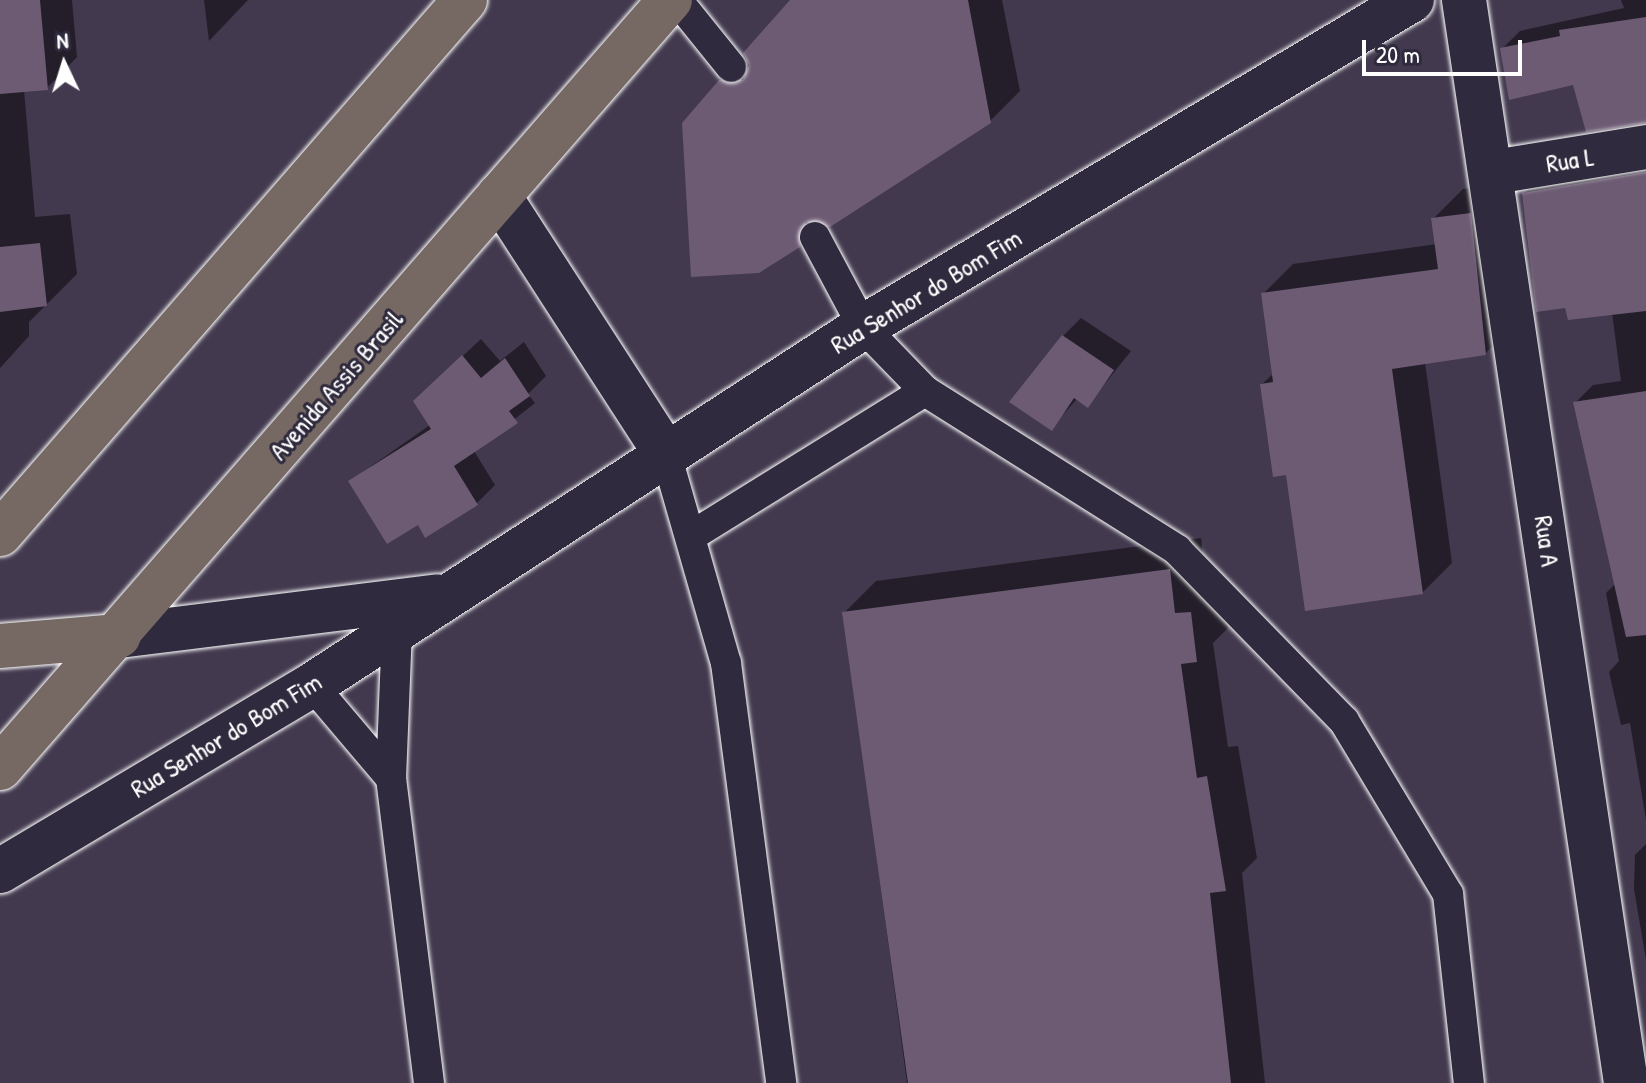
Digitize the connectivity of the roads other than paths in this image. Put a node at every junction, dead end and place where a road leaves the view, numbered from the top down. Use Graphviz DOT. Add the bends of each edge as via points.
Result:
graph roads {
  1 [pos="465,0"];
  2 [pos="670,0"];
  3 [pos="677,0"];
  4 [pos="1412,0"];
  5 [pos="1464,0"];
  6 [pos="731,67"];
  7 [pos="1646,147"];
  8 [pos="1494,172"];
  9 [pos="499,196"];
  10 [pos="815,237"];
  11 [pos="863,327"];
  12 [pos="925,391"];
  13 [pos="666,454"];
  14 [pos="0,534"];
  15 [pos="691,536"];
  16 [pos="449,595"];
  17 [pos="397,629"];
  18 [pos="119,636"];
  19 [pos="0,646"];
  20 [pos="312,685"];
  21 [pos="0,768"];
  22 [pos="391,778"];
  23 [pos="0,871"];
  24 [pos="1631,1018"];
  25 [pos="429,1083"];
  26 [pos="781,1083"];
  27 [pos="1469,1083"];
  28 [pos="1626,1083"];
  1 -- 14 [label="main road"];
  2 -- 9 [label="main road, Avenida Assis Brasil"];
  3 -- 6 [label="lane"];
  4 -- 11 [label="street, Rua Senhor do Bom Fim"];
  5 -- 8 [label="street, Rua A"];
  7 -- 8 [label="street, Rua L"];
  8 -- 24 [label="street, Rua A"];
  9 -- 13 [label="street"];
  9 -- 18 [label="main road, Avenida Assis Brasil"];
  10 -- 11 [label="lane"];
  11 -- 12 [label="lane"];
  11 -- 13 [label="street, Rua Senhor do Bom Fim"];
  12 -- 15 [label="lane"];
  12 -- 27 [label="lane" via="1177,550 1344,721 1448,894"];
  13 -- 15 [label="lane"];
  13 -- 16 [label="street, Rua Senhor do Bom Fim"];
  15 -- 26 [label="lane" via="726,663"];
  16 -- 17 [label="street, Rua Senhor do Bom Fim"];
  16 -- 18 [label="street, Rua Senhor do Bom Fim"];
  17 -- 20 [label="street, Rua Senhor do Bom Fim"];
  17 -- 22 [label="lane"];
  18 -- 19 [label="main road"];
  18 -- 21 [label="main road, Avenida Assis Brasil"];
  20 -- 22 [label="lane"];
  20 -- 23 [label="street, Rua Senhor do Bom Fim"];
  22 -- 25 [label="lane"];
  24 -- 28 [label="street, Rua A"];
}
